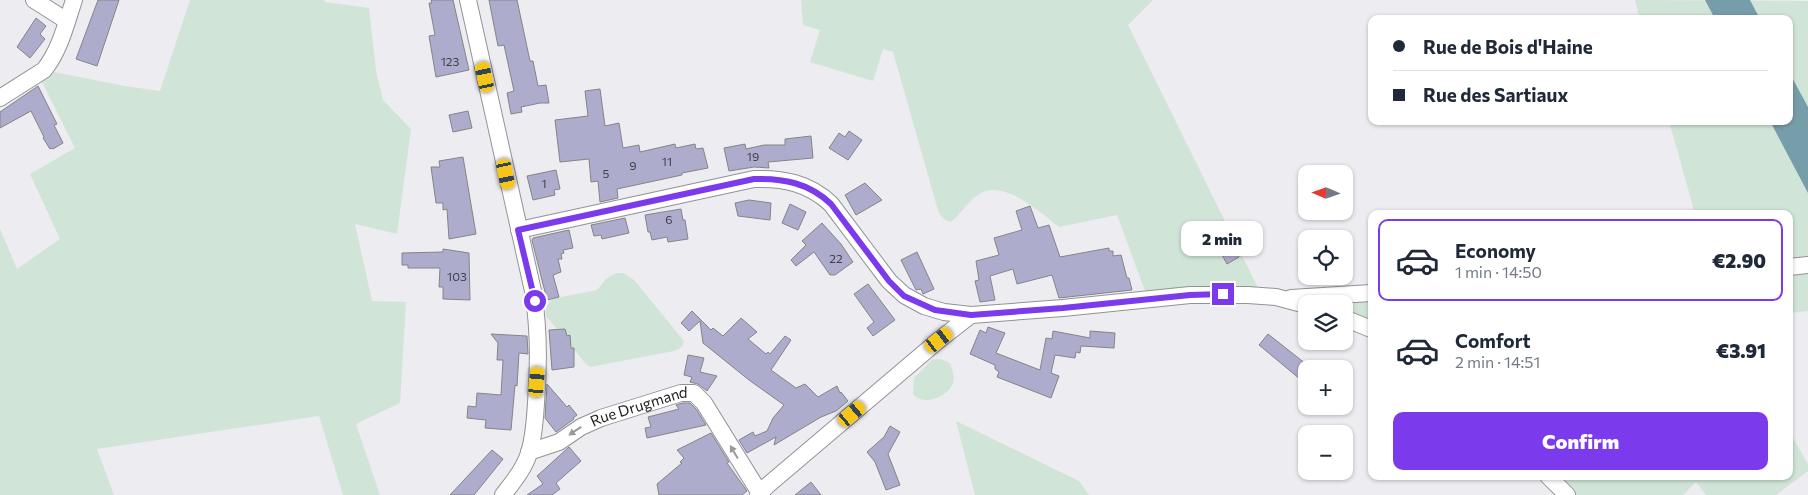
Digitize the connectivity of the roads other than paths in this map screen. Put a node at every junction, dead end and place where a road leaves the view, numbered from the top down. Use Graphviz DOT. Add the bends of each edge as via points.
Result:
graph roads {
  1 [pos="34,0"];
  2 [pos="74,0"];
  3 [pos="468,0"];
  4 [pos="67,21"];
  5 [pos="0,98"];
  6 [pos="518,230"];
  7 [pos="1808,265"];
  8 [pos="1793,267"];
  9 [pos="1368,293"];
  10 [pos="1284,298"];
  11 [pos="1298,303"];
  12 [pos="971,315"];
  13 [pos="1353,322"];
  14 [pos="1368,328"];
  15 [pos="529,452"];
  16 [pos="1552,480"];
  17 [pos="760,494"];
  18 [pos="502,495"];
  19 [pos="1567,495"];
  1 -- 4 [label="street"];
  2 -- 4 [label="street"];
  3 -- 6 [label="street"];
  4 -- 5 [label="street" via="44,70"];
  6 -- 12 [label="street" via="754,179 783,179 821,194 882,273 904,296 935,310"];
  6 -- 15 [label="street" via="533,291 538,332 533,435"];
  7 -- 8 [label="street"];
  9 -- 10 [label="street"];
  10 -- 11 [label="street"];
  10 -- 12 [label="street" via="1190,295"];
  12 -- 17 [label="street"];
  13 -- 14 [label="street"];
  17 -- 15 [label="street, Rue Drugmand, one-way" via="704,403 694,393 688,392 601,418 580,426 559,442"];
  15 -- 18 [label="street" via="518,475"];
  16 -- 19 [label="street"];
}
